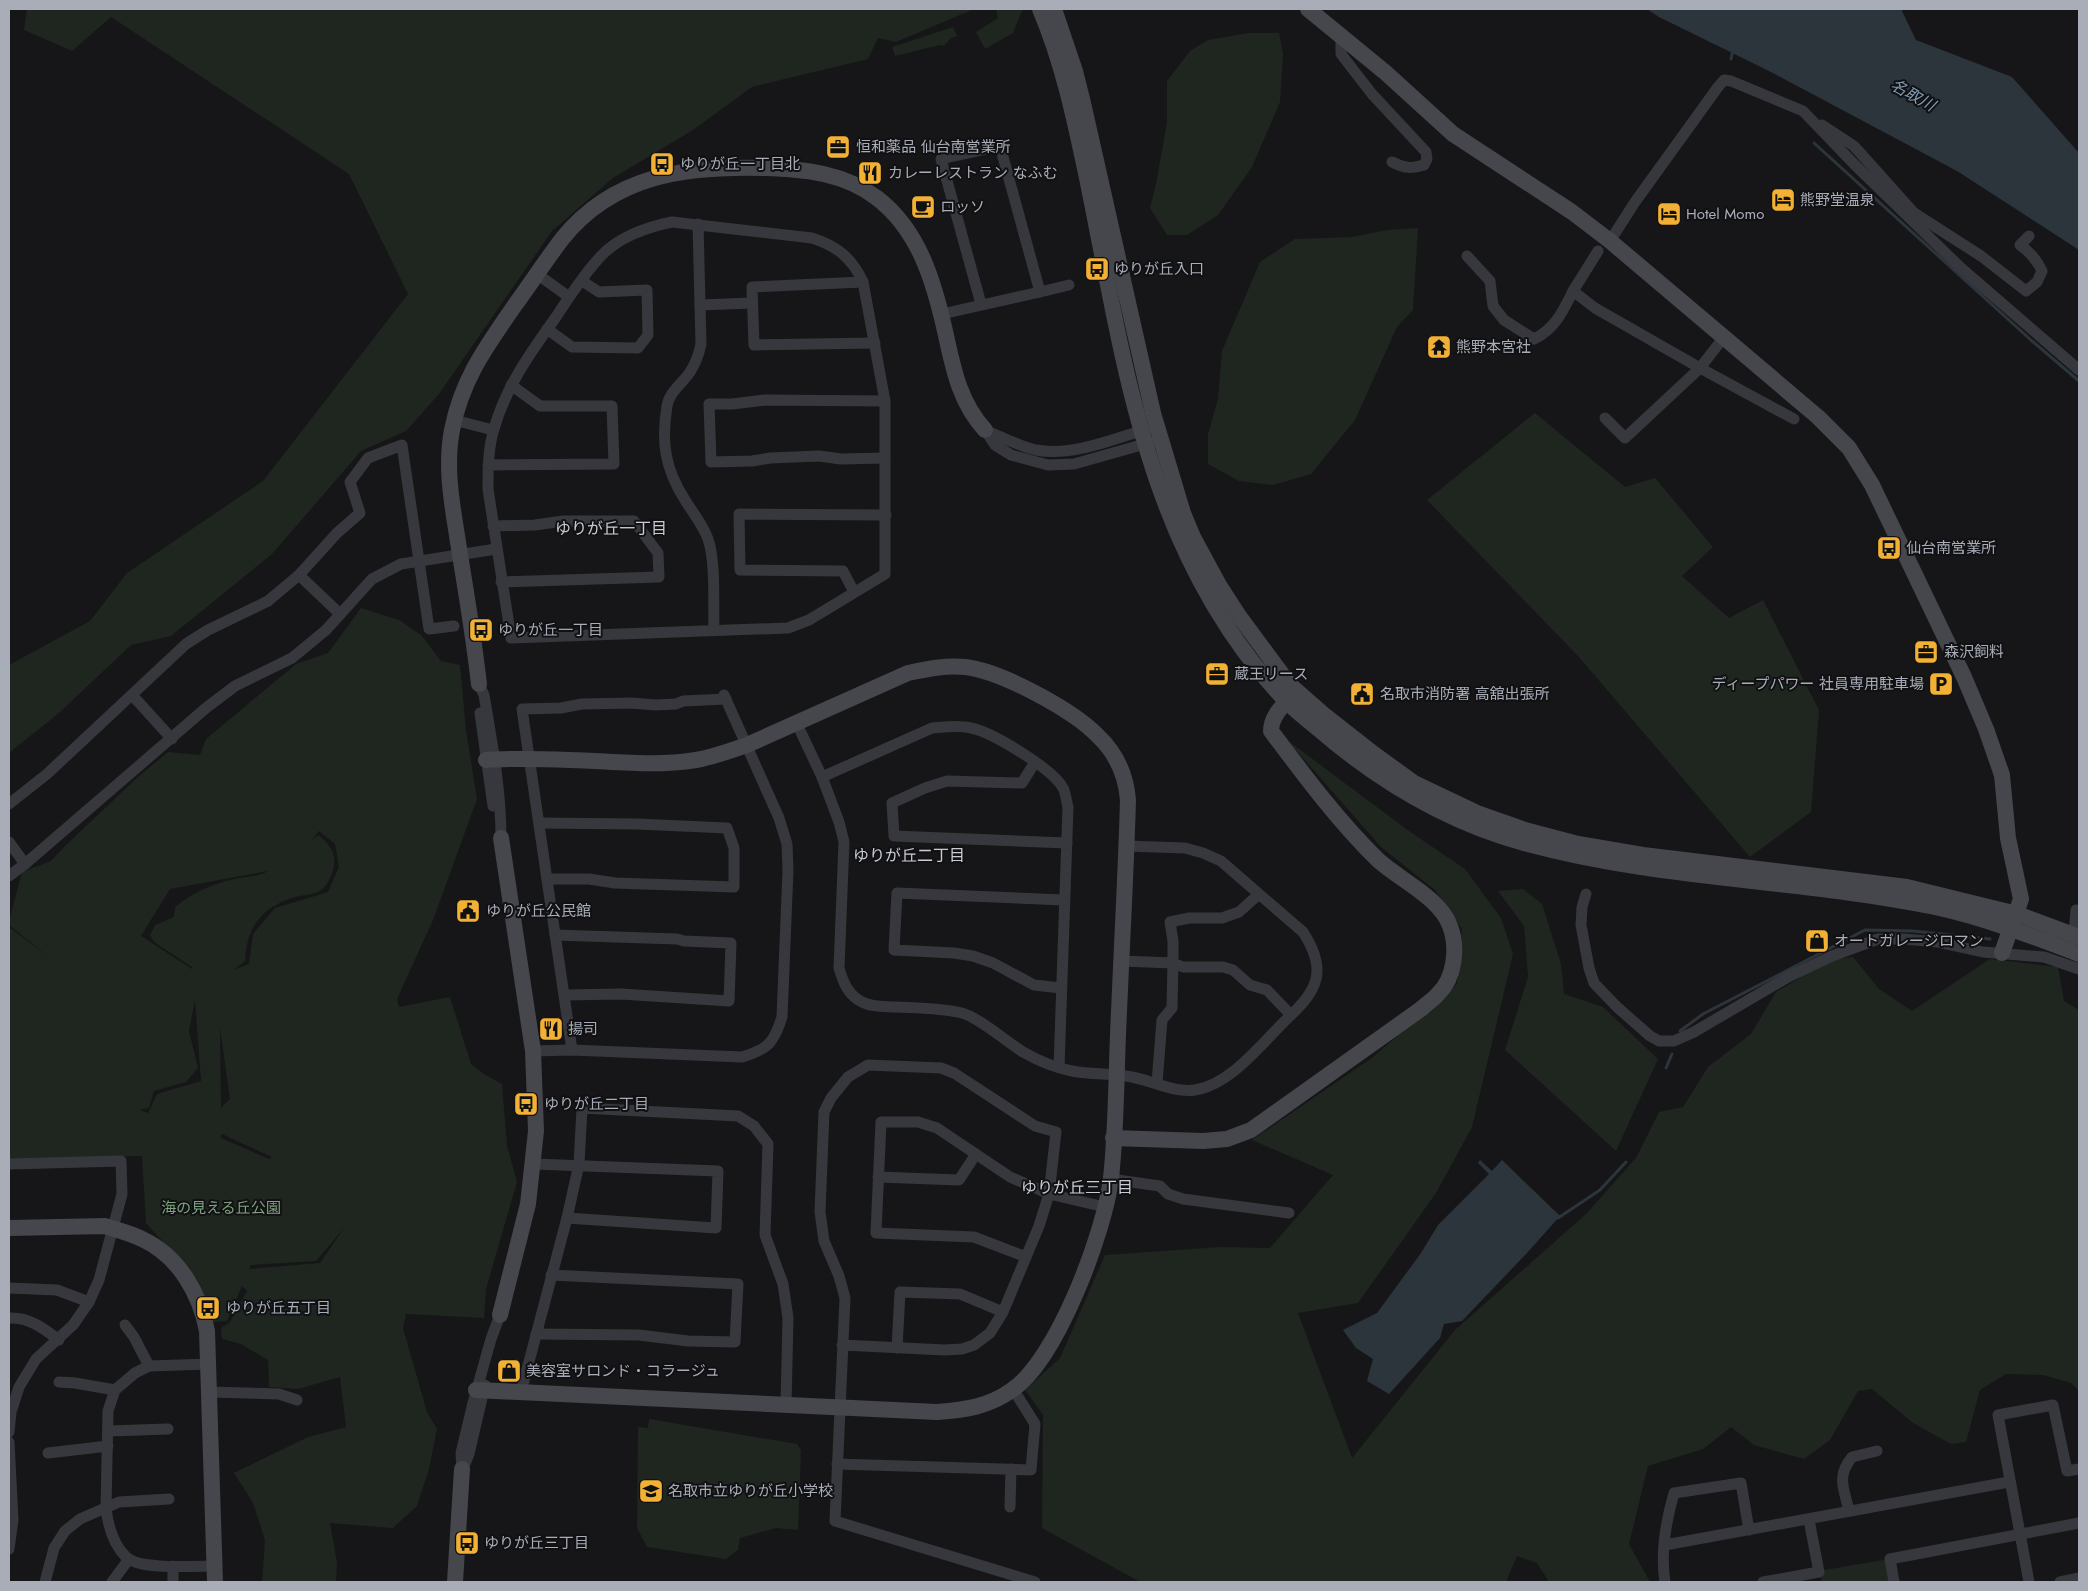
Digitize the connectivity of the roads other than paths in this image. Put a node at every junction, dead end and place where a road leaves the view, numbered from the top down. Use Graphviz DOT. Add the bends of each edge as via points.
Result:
graph roads {
  1 [pos="1040,9"];
  2 [pos="1054,9"];
  3 [pos="1308,9"];
  4 [pos="1342,34"];
  5 [pos="1806,115"];
  6 [pos="1392,162"];
  7 [pos="698,224"];
  8 [pos="2028,236"];
  9 [pos="1604,246"];
  10 [pos="1467,256"];
  11 [pos="537,274"];
  12 [pos="582,281"];
  13 [pos="863,282"];
  14 [pos="1069,285"];
  15 [pos="1573,291"];
  16 [pos="1040,292"];
  17 [pos="569,297"];
  18 [pos="752,303"];
  19 [pos="981,304"];
  20 [pos="700,305"];
  21 [pos="942,314"];
  22 [pos="547,329"];
  23 [pos="1724,336"];
  24 [pos="875,343"];
  25 [pos="1700,368"];
  26 [pos="2079,370"];
  27 [pos="511,385"];
  28 [pos="884,401"];
  29 [pos="1605,418"];
  30 [pos="1794,419"];
  31 [pos="454,420"];
  32 [pos="493,430"];
  33 [pos="985,430"];
  34 [pos="1151,435"];
  35 [pos="885,458"];
  36 [pos="488,465"];
  37 [pos="886,515"];
  38 [pos="493,526"];
  39 [pos="496,549"];
  40 [pos="460,554"];
  41 [pos="419,561"];
  42 [pos="299,575"];
  43 [pos="502,582"];
  44 [pos="854,592"];
  45 [pos="340,614"];
  46 [pos="454,626"];
  47 [pos="714,630"];
  48 [pos="478,676"];
  49 [pos="132,696"];
  50 [pos="1292,696"];
  51 [pos="797,724"];
  52 [pos="172,739"];
  53 [pos="747,745"];
  54 [pos="490,760"];
  55 [pos="530,760"];
  56 [pos="1035,762"];
  57 [pos="822,777"];
  58 [pos="9,804"];
  59 [pos="539,823"];
  60 [pos="501,838"];
  61 [pos="9,842"];
  62 [pos="1067,843"];
  63 [pos="1127,846"];
  64 [pos="25,864"];
  65 [pos="9,876"];
  66 [pos="547,880"];
  67 [pos="1586,894"];
  68 [pos="1258,895"];
  69 [pos="1064,900"];
  70 [pos="2079,911"];
  71 [pos="2014,921"];
  72 [pos="555,935"];
  73 [pos="2077,935"];
  74 [pos="2002,953"];
  75 [pos="2079,954"];
  76 [pos="1121,961"];
  77 [pos="1173,963"];
  78 [pos="2079,969"];
  79 [pos="1061,988"];
  80 [pos="565,995"];
  81 [pos="1291,1015"];
  82 [pos="572,1050"];
  83 [pos="533,1051"];
  84 [pos="1059,1067"];
  85 [pos="1116,1075"];
  86 [pos="1157,1083"];
  87 [pos="1113,1138"];
  88 [pos="976,1154"];
  89 [pos="9,1164"];
  90 [pos="534,1164"];
  91 [pos="579,1164"];
  92 [pos="878,1177"];
  93 [pos="1110,1179"];
  94 [pos="1049,1194"];
  95 [pos="1105,1207"];
  96 [pos="1289,1213"];
  97 [pos="567,1218"];
  98 [pos="9,1228"];
  99 [pos="112,1228"];
  100 [pos="1026,1257"];
  101 [pos="551,1275"];
  102 [pos="9,1288"];
  103 [pos="89,1302"];
  104 [pos="1003,1312"];
  105 [pos="500,1315"];
  106 [pos="9,1318"];
  107 [pos="125,1325"];
  108 [pos="536,1334"];
  109 [pos="59,1340"];
  110 [pos="842,1345"];
  111 [pos="897,1348"];
  112 [pos="208,1364"];
  113 [pos="150,1366"];
  114 [pos="59,1382"];
  115 [pos="14,1385"];
  116 [pos="115,1390"];
  117 [pos="480,1390"];
  118 [pos="1013,1390"];
  119 [pos="210,1392"];
  120 [pos="521,1392"];
  121 [pos="297,1400"];
  122 [pos="786,1405"];
  123 [pos="840,1408"];
  124 [pos="168,1429"];
  125 [pos="108,1431"];
  126 [pos="9,1432"];
  127 [pos="9,1442"];
  128 [pos="108,1446"];
  129 [pos="1877,1451"];
  130 [pos="48,1453"];
  131 [pos="837,1464"];
  132 [pos="462,1469"];
  133 [pos="1011,1469"];
  134 [pos="2079,1469"];
  135 [pos="2010,1482"];
  136 [pos="10,1490"];
  137 [pos="169,1499"];
  138 [pos="1010,1507"];
  139 [pos="106,1508"];
  140 [pos="1849,1511"];
  141 [pos="1809,1520"];
  142 [pos="2079,1524"];
  143 [pos="1748,1530"];
  144 [pos="2020,1534"];
  145 [pos="1665,1545"];
  146 [pos="9,1548"];
  147 [pos="129,1559"];
  148 [pos="172,1566"];
  149 [pos="214,1566"];
  150 [pos="2079,1578"];
  151 [pos="45,1582"];
  152 [pos="112,1582"];
  153 [pos="173,1582"];
  154 [pos="215,1582"];
  155 [pos="455,1582"];
  156 [pos="1035,1582"];
  157 [pos="1665,1582"];
  158 [pos="1763,1582"];
  159 [pos="1894,1582"];
  160 [pos="2029,1582"];
  161 [pos="2060,1582"];
  1 -- 34 [label="street" via="1058,58 1075,121 1122,350"];
  2 -- 34 [label="street" via="1079,87"];
  3 -- 4 [label="street"];
  4 -- 6 [label="street" via="1341,54 1372,94 1426,152 1424,165 1404,168"];
  4 -- 9 [label="street" via="1453,134 1572,212"];
  5 -- 8 [label="street" via="1854,146 1914,213 1981,256 2026,291 2042,271 2020,245"];
  5 -- 9 [label="street" via="1724,80"];
  5 -- 26 [label="street" via="1961,268"];
  7 -- 12 [label="street" via="672,222 650,226 625,238 601,255"];
  7 -- 13 [label="street" via="812,238 846,254"];
  7 -- 20 [label="street"];
  9 -- 15 [label="street"];
  9 -- 23 [label="street"];
  10 -- 15 [label="street" via="1490,281 1493,306 1504,320 1534,339 1558,320"];
  11 -- 17 [label="street"];
  11 -- 21 [label="street" via="564,237 586,215 631,185 687,170 794,169 820,172 849,182 866,190 893,212 923,257"];
  11 -- 31 [label="street" via="480,355 462,392"];
  12 -- 17 [label="street"];
  12 -- 22 [label="street" via="599,292 647,290 648,335 638,348 572,347"];
  13 -- 18 [label="street" via="752,287"];
  13 -- 24 [label="street"];
  14 -- 16 [label="street"];
  15 -- 25 [label="street" via="1595,308"];
  16 -- 19 [label="street"];
  16 -- 19 [label="street" via="1000,146 941,159"];
  17 -- 22 [label="street"];
  18 -- 20 [label="street"];
  18 -- 24 [label="street" via="754,344"];
  19 -- 21 [label="street"];
  20 -- 47 [label="street" via="701,344 690,372 667,402 665,452 669,472 708,540"];
  21 -- 33 [label="street" via="963,398"];
  22 -- 27 [label="street"];
  23 -- 25 [label="street"];
  23 -- 71 [label="street" via="1849,448 1872,485 1964,677 2002,775 2008,838 2021,899"];
  24 -- 28 [label="street"];
  25 -- 29 [label="street" via="1625,438"];
  25 -- 30 [label="street"];
  27 -- 32 [label="street"];
  27 -- 36 [label="street" via="540,406 612,406 614,464"];
  28 -- 35 [label="street"];
  28 -- 35 [label="street" via="765,400 709,404 710,462 819,456"];
  31 -- 32 [label="street"];
  31 -- 40 [label="street" via="449,484"];
  32 -- 36 [label="street"];
  33 -- 34 [label="street" via="995,445 1011,455 1048,465 1074,464"];
  34 -- 50 [label="street" via="1178,536 1202,584 1228,628"];
  35 -- 37 [label="street"];
  36 -- 38 [label="street"];
  37 -- 44 [label="street" via="885,574"];
  37 -- 44 [label="street" via="739,514 740,570 843,571"];
  38 -- 39 [label="street"];
  38 -- 43 [label="street" via="563,521 634,521 658,553 660,577"];
  39 -- 40 [label="street"];
  39 -- 43 [label="street"];
  40 -- 41 [label="street"];
  40 -- 48 [label="street"];
  41 -- 42 [label="street" via="402,445 368,458 350,482 360,513"];
  41 -- 45 [label="street" via="401,564 372,579"];
  41 -- 46 [label="street" via="429,629"];
  42 -- 45 [label="street"];
  42 -- 49 [label="street" via="268,600 186,644"];
  43 -- 47 [label="street" via="510,638"];
  44 -- 47 [label="street" via="809,620 788,628"];
  45 -- 52 [label="street" via="292,658 235,686"];
  48 -- 54 [label="street" via="484,695"];
  49 -- 52 [label="street"];
  49 -- 58 [label="street" via="47,774"];
  50 -- 71 [label="street" via="1349,756 1392,784 1437,809 1521,842 1590,859 1867,896"];
  50 -- 87 [label="street" via="1275,715 1271,730 1336,814 1379,860 1437,905 1450,926 1455,949 1450,976 1440,993 1421,1009 1251,1130 1228,1139 1203,1141"];
  51 -- 53 [label="street"];
  51 -- 57 [label="street"];
  51 -- 63 [label="street" via="908,673 964,667 992,673 1076,718 1099,736 1123,774 1127,792"];
  52 -- 64 [label="street"];
  53 -- 55 [label="street" via="721,755 667,764"];
  53 -- 55 [label="street" via="725,697 656,705 582,704 522,709"];
  53 -- 82 [label="street" via="787,844 782,1017 775,1037 758,1052 742,1057"];
  54 -- 55 [label="street"];
  54 -- 60 [label="street" via="501,807"];
  55 -- 59 [label="street"];
  56 -- 57 [label="street" via="997,738 972,728 952,726 932,728"];
  56 -- 62 [label="street" via="1048,770 1063,788 1068,807"];
  56 -- 62 [label="street" via="1022,783 946,781 892,803 894,836"];
  57 -- 84 [label="street" via="844,842 839,968 851,994 873,1007 964,1013 1024,1053"];
  59 -- 66 [label="street"];
  59 -- 66 [label="street" via="726,828 734,848 734,887 616,883 589,879"];
  60 -- 83 [label="street"];
  61 -- 64 [label="street"];
  62 -- 69 [label="street"];
  63 -- 68 [label="street" via="1185,848 1203,853 1221,861"];
  63 -- 76 [label="street"];
  64 -- 65 [label="street"];
  66 -- 72 [label="street"];
  67 -- 74 [label="street" via="1581,925 1594,983 1617,1008 1659,1041 1674,1041 1694,1032 1788,977 1878,939 1937,942"];
  68 -- 77 [label="street" via="1239,912 1222,918 1189,918 1170,922"];
  68 -- 81 [label="street" via="1303,932 1313,947 1318,965 1316,982 1305,1002"];
  69 -- 79 [label="street"];
  69 -- 79 [label="street" via="897,893 894,950 954,952 973,956 993,962 1034,984"];
  70 -- 73 [label="street" via="2076,910"];
  71 -- 73 [label="street"];
  71 -- 74 [label="street"];
  71 -- 75 [label="street"];
  72 -- 80 [label="street"];
  72 -- 80 [label="street" via="731,943 729,1001 621,994"];
  74 -- 78 [label="street" via="2044,957"];
  76 -- 77 [label="street"];
  76 -- 85 [label="street"];
  77 -- 81 [label="street" via="1233,970 1250,984 1266,990"];
  77 -- 86 [label="street" via="1172,1008 1162,1020"];
  79 -- 84 [label="street"];
  80 -- 82 [label="street"];
  81 -- 86 [label="street" via="1234,1071 1217,1082 1196,1090 1168,1088"];
  82 -- 83 [label="street"];
  83 -- 90 [label="street"];
  84 -- 85 [label="street"];
  85 -- 86 [label="street"];
  85 -- 87 [label="street"];
  87 -- 93 [label="street"];
  88 -- 92 [label="street" via="959,1180"];
  88 -- 92 [label="street" via="937,1128 918,1122 881,1122"];
  88 -- 94 [label="street" via="1010,1177"];
  89 -- 99 [label="street" via="121,1162 122,1194"];
  90 -- 91 [label="street"];
  90 -- 105 [label="street" via="528,1204"];
  91 -- 97 [label="street"];
  91 -- 97 [label="street" via="718,1172 716,1228"];
  91 -- 122 [label="street" via="582,1108 738,1116 754,1126 768,1144 765,1235 783,1284 788,1318"];
  92 -- 100 [label="street" via="876,1233 974,1237"];
  93 -- 95 [label="street"];
  93 -- 96 [label="street" via="1160,1186 1168,1194 1183,1199"];
  94 -- 95 [label="street"];
  94 -- 100 [label="street"];
  94 -- 110 [label="street" via="1056,1132 1036,1126 954,1073 941,1068 868,1065 848,1076 824,1112 820,1212 824,1241 839,1276 844,1298"];
  95 -- 118 [label="street" via="1095,1243 1054,1338 1039,1364"];
  97 -- 101 [label="street"];
  98 -- 99 [label="street"];
  99 -- 103 [label="street" via="99,1280"];
  99 -- 112 [label="street" via="143,1239 180,1269 203,1310"];
  100 -- 104 [label="street"];
  101 -- 108 [label="street"];
  101 -- 108 [label="street" via="738,1284 736,1342 638,1335"];
  102 -- 103 [label="street" via="57,1290"];
  103 -- 109 [label="street"];
  104 -- 111 [label="street" via="990,1333 962,1349"];
  104 -- 111 [label="street" via="960,1294 900,1292"];
  105 -- 117 [label="street" via="491,1339"];
  106 -- 109 [label="street" via="37,1324"];
  107 -- 113 [label="street"];
  108 -- 120 [label="street"];
  109 -- 115 [label="street" via="36,1359"];
  110 -- 111 [label="street"];
  110 -- 123 [label="street"];
  112 -- 113 [label="street"];
  112 -- 119 [label="street"];
  113 -- 116 [label="street" via="135,1372"];
  114 -- 116 [label="street"];
  115 -- 126 [label="street"];
  116 -- 125 [label="street" via="108,1411"];
  117 -- 120 [label="street"];
  117 -- 132 [label="street" via="469,1454"];
  118 -- 123 [label="street" via="969,1410"];
  118 -- 133 [label="street" via="1035,1424 1031,1470"];
  119 -- 121 [label="street" via="278,1394"];
  119 -- 149 [label="street"];
  120 -- 122 [label="street"];
  122 -- 123 [label="street"];
  123 -- 131 [label="street"];
  124 -- 125 [label="street"];
  125 -- 128 [label="street"];
  127 -- 136 [label="street"];
  128 -- 130 [label="street"];
  128 -- 139 [label="street"];
  129 -- 140 [label="street" via="1852,1457 1843,1468"];
  131 -- 133 [label="street"];
  131 -- 156 [label="street" via="834,1521"];
  132 -- 155 [label="street"];
  133 -- 138 [label="street"];
  134 -- 135 [label="street" via="2067,1471 2053,1405 1998,1415"];
  135 -- 140 [label="street"];
  135 -- 144 [label="street"];
  136 -- 146 [label="street" via="13,1520"];
  137 -- 139 [label="street" via="119,1502"];
  139 -- 147 [label="street" via="114,1539"];
  139 -- 151 [label="street" via="80,1519 65,1531 54,1548"];
  140 -- 141 [label="street"];
  141 -- 143 [label="street"];
  141 -- 158 [label="street" via="1819,1572"];
  142 -- 144 [label="street"];
  143 -- 145 [label="street"];
  143 -- 145 [label="street" via="1741,1483 1674,1492 1667,1518"];
  144 -- 159 [label="street" via="1890,1559"];
  144 -- 160 [label="street"];
  145 -- 157 [label="street"];
  147 -- 148 [label="street" via="149,1566"];
  147 -- 152 [label="street"];
  148 -- 149 [label="street"];
  148 -- 153 [label="street"];
  149 -- 154 [label="street"];
  150 -- 161 [label="street"];
}
